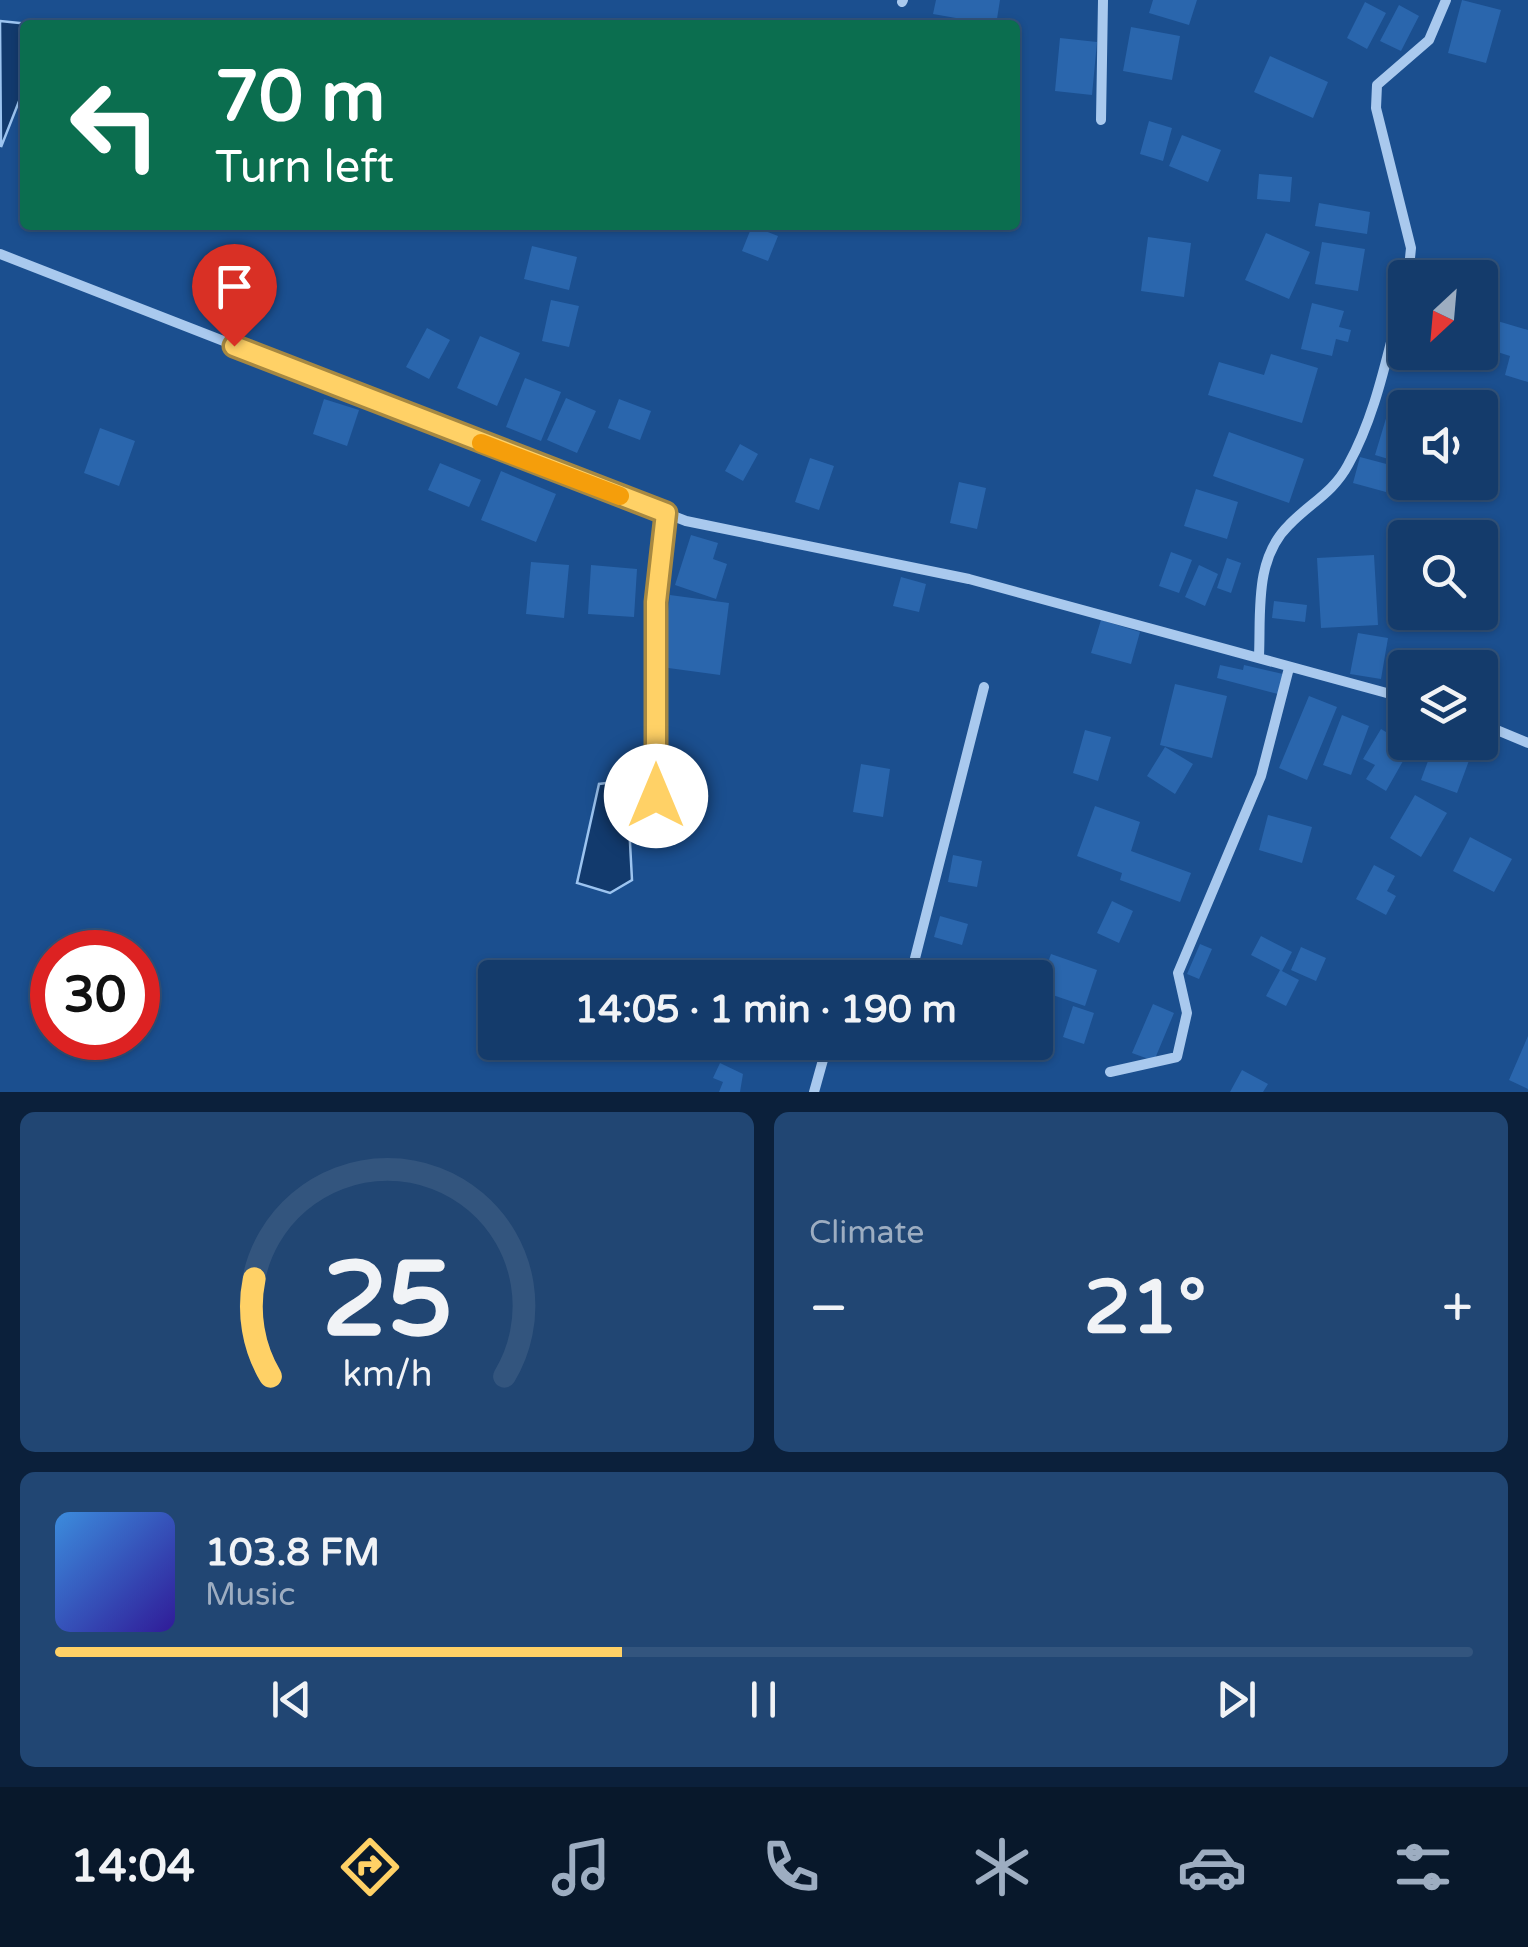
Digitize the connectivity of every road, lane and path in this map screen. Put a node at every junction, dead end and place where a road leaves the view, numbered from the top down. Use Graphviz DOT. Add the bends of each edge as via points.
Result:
graph roads {
  1 [pos="1104,0"];
  2 [pos="1446,0"];
  3 [pos="1101,120"];
  4 [pos="0,254"];
  5 [pos="1410,260"];
  6 [pos="1388,352"];
  7 [pos="666,513"];
  8 [pos="1259,656"];
  9 [pos="1289,668"];
  10 [pos="984,687"];
  11 [pos="1388,694"];
  12 [pos="1498,730"];
  13 [pos="1528,743"];
  14 [pos="656,796"];
  15 [pos="915,960"];
  16 [pos="823,1060"];
  17 [pos="1110,1072"];
  18 [pos="814,1092"];
  1 -- 3 [label="street"];
  2 -- 5 [label="street" via="1429,40 1377,85 1376,108"];
  4 -- 7 [label="street"];
  6 -- 8 [label="street" via="1370,418 1348,464 1332,490 1288,525 1270,551 1262,574"];
  7 -- 8 [label="street" via="969,579"];
  7 -- 14 [label="street" via="656,602"];
  8 -- 9 [label="street"];
  9 -- 11 [label="street"];
  9 -- 17 [label="street" via="1261,776 1178,973 1187,1014 1177,1057"];
  10 -- 15 [label="street"];
  12 -- 13 [label="street"];
  16 -- 18 [label="street"];
}
